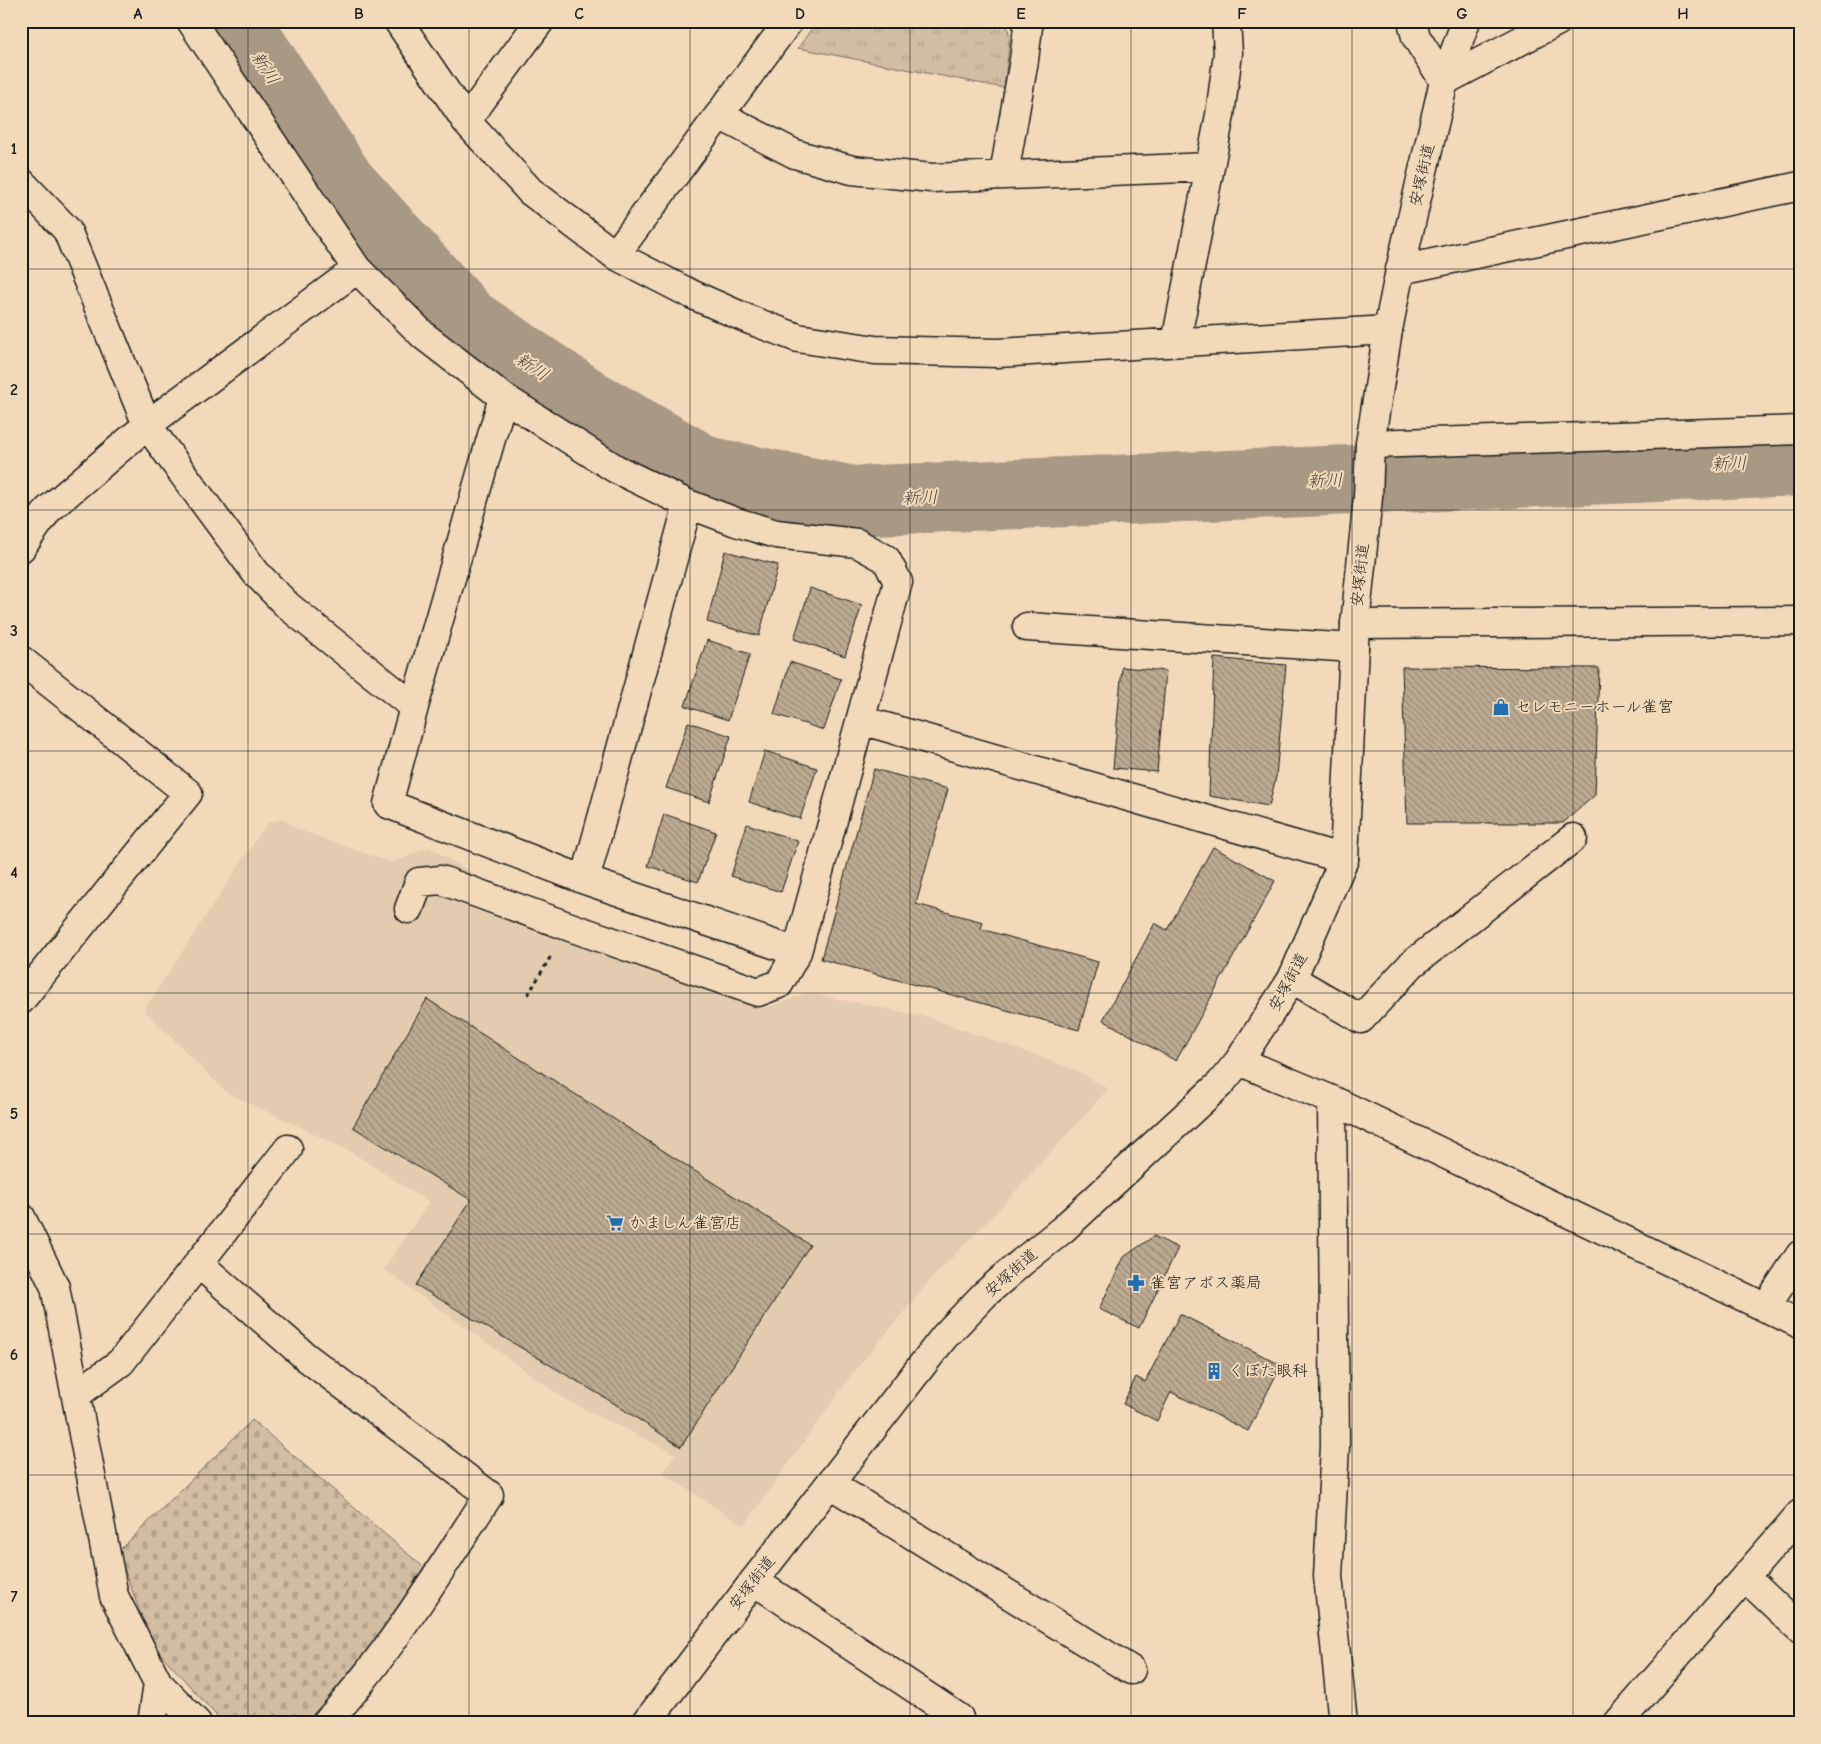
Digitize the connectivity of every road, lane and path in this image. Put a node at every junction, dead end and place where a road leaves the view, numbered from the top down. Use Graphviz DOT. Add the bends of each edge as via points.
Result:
graph roads {
  1 [pos="191,21"];
  2 [pos="398,21"];
  3 [pos="540,21"];
  4 [pos="789,21"];
  5 [pos="1027,21"];
  6 [pos="1226,21"];
  7 [pos="1412,21"];
  8 [pos="1466,21"];
  9 [pos="1558,21"];
  10 [pos="1444,81"];
  11 [pos="719,115"];
  12 [pos="466,120"];
  13 [pos="1210,167"];
  14 [pos="1004,174"];
  15 [pos="21,182"];
  16 [pos="1800,186"];
  17 [pos="615,255"];
  18 [pos="357,269"];
  19 [pos="1400,270"];
  20 [pos="1388,330"];
  21 [pos="1176,342"];
  22 [pos="503,397"];
  23 [pos="147,425"];
  24 [pos="1800,430"];
  25 [pos="1370,454"];
  26 [pos="688,504"];
  27 [pos="21,548"];
  28 [pos="1800,621"];
  29 [pos="1027,627"];
  30 [pos="1355,636"];
  31 [pos="21,660"];
  32 [pos="414,707"];
  33 [pos="861,720"];
  34 [pos="1573,838"];
  35 [pos="1344,859"];
  36 [pos="585,880"];
  37 [pos="409,909"];
  38 [pos="797,952"];
  39 [pos="545,967"];
  40 [pos="1292,979"];
  41 [pos="528,995"];
  42 [pos="21,1000"];
  43 [pos="1239,1061"];
  44 [pos="1332,1100"];
  45 [pos="288,1149"];
  46 [pos="21,1217"];
  47 [pos="1800,1255"];
  48 [pos="198,1263"];
  49 [pos="1766,1308"];
  50 [pos="1800,1324"];
  51 [pos="76,1395"];
  52 [pos="830,1484"];
  53 [pos="1800,1514"];
  54 [pos="1745,1577"];
  55 [pos="754,1581"];
  56 [pos="1800,1629"];
  57 [pos="1131,1670"];
  58 [pos="158,1683"];
  59 [pos="959,1718"];
  60 [pos="152,1723"];
  61 [pos="197,1723"];
  62 [pos="326,1723"];
  63 [pos="646,1723"];
  64 [pos="1343,1723"];
  65 [pos="1618,1723"];
  1 -- 18 [label="street"];
  2 -- 12 [label="street"];
  3 -- 12 [label="street"];
  4 -- 11 [label="street"];
  5 -- 14 [label="street" via="1024,60"];
  6 -- 13 [label="street" via="1228,53"];
  7 -- 10 [label="street" via="1416,37"];
  8 -- 10 [label="street, 安塚街道"];
  9 -- 10 [label="street"];
  10 -- 19 [label="street, 安塚街道"];
  11 -- 14 [label="street" via="795,154 852,170 932,178"];
  11 -- 17 [label="street"];
  12 -- 17 [label="street" via="530,190"];
  13 -- 14 [label="street"];
  13 -- 21 [label="street"];
  15 -- 23 [label="street" via="67,230"];
  16 -- 19 [label="street"];
  17 -- 21 [label="street" via="691,294 798,338 866,349 997,353"];
  18 -- 22 [label="street" via="424,336"];
  18 -- 23 [label="street"];
  19 -- 20 [label="street, 安塚街道"];
  20 -- 21 [label="street"];
  20 -- 25 [label="street, 安塚街道"];
  22 -- 26 [label="street" via="616,469"];
  22 -- 32 [label="street"];
  23 -- 27 [label="street" via="48,510"];
  23 -- 32 [label="street" via="262,579 288,606"];
  24 -- 25 [label="street"];
  25 -- 30 [label="street, 安塚街道"];
  26 -- 33 [label="street" via="776,534 857,543 886,559 898,582"];
  26 -- 36 [label="street"];
  28 -- 30 [label="street"];
  29 -- 30 [label="street"];
  30 -- 35 [label="street, 安塚街道"];
  31 -- 42 [label="street" via="188,793"];
  32 -- 36 [label="street" via="388,804"];
  33 -- 35 [label="street"];
  33 -- 38 [label="street"];
  34 -- 40 [label="street" via="1412,964 1360,1020"];
  35 -- 40 [label="street, 安塚街道"];
  36 -- 38 [label="street"];
  37 -- 38 [label="street" via="418,882 441,880 758,992 779,984"];
  39 -- 41 [label="path"];
  40 -- 43 [label="street, 安塚街道"];
  43 -- 44 [label="street"];
  43 -- 52 [label="street, 安塚街道" via="1188,1115 1062,1230 985,1294 944,1337"];
  44 -- 49 [label="street"];
  44 -- 64 [label="street" via="1335,1447 1328,1576"];
  45 -- 48 [label="street"];
  46 -- 51 [label="street" via="55,1287"];
  47 -- 49 [label="street"];
  48 -- 51 [label="street" via="121,1362"];
  48 -- 62 [label="street" via="306,1357 489,1495 429,1587 354,1692"];
  49 -- 50 [label="street"];
  51 -- 58 [label="street" via="114,1596"];
  52 -- 55 [label="street, 安塚街道"];
  52 -- 57 [label="street"];
  53 -- 54 [label="street"];
  54 -- 56 [label="street"];
  54 -- 65 [label="street"];
  55 -- 59 [label="street"];
  55 -- 63 [label="street, 安塚街道"];
  58 -- 60 [label="street"];
  58 -- 61 [label="street"];
}
